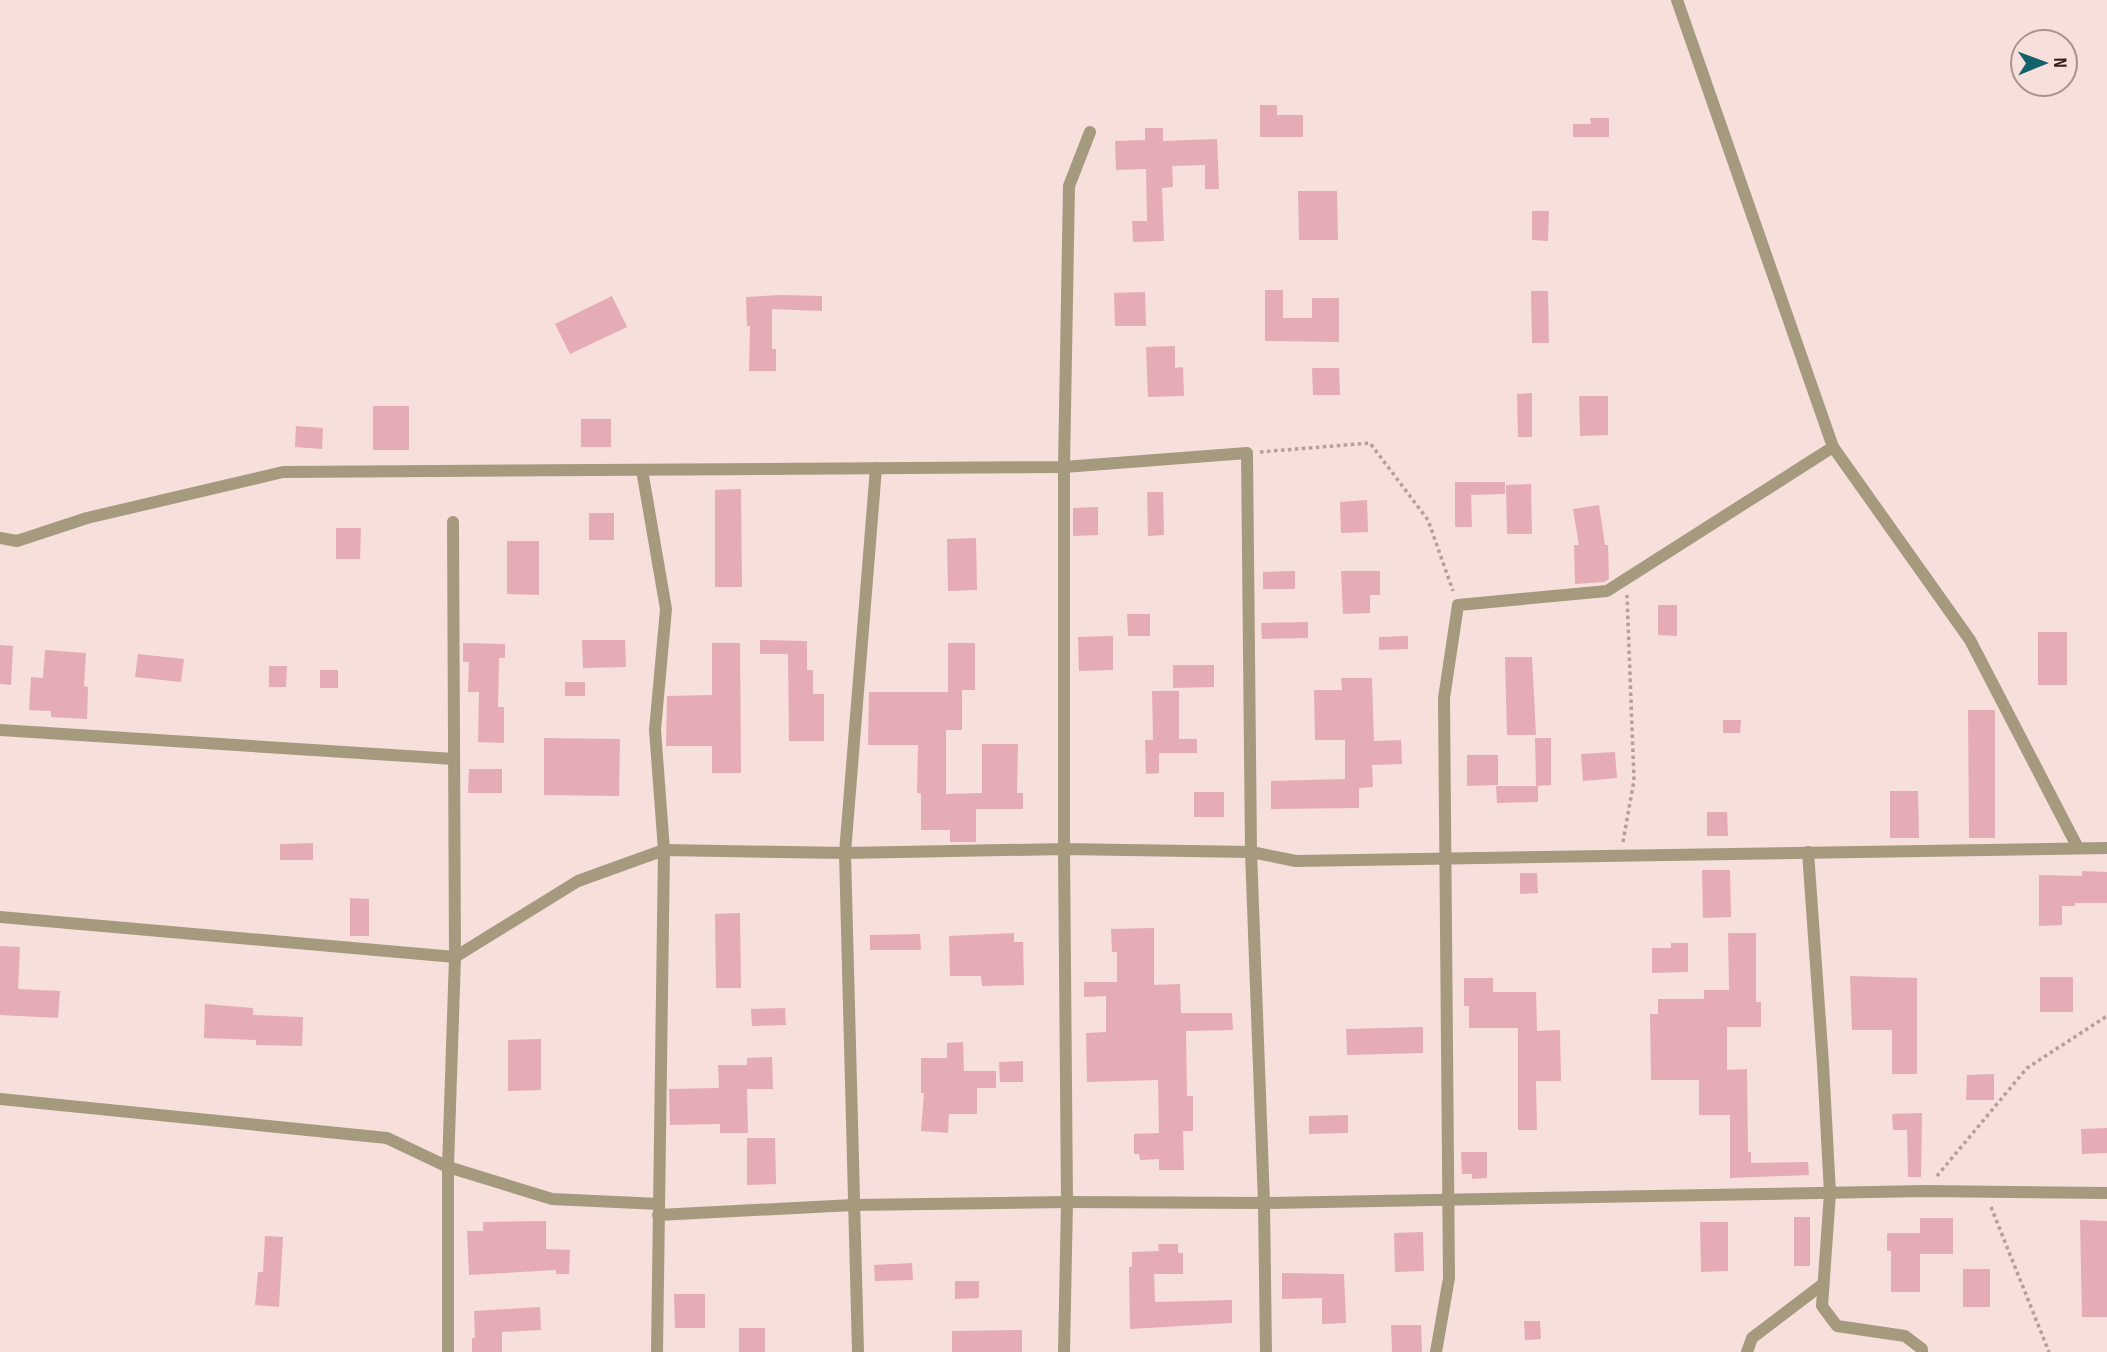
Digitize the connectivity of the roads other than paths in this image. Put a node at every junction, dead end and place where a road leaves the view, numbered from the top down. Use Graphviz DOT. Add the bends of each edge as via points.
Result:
graph roads {
  1 [pos="1677,0"];
  2 [pos="1090,132"];
  3 [pos="1833,447"];
  4 [pos="1064,467"];
  5 [pos="876,468"];
  6 [pos="642,471"];
  7 [pos="453,522"];
  8 [pos="0,538"];
  9 [pos="0,730"];
  10 [pos="454,759"];
  11 [pos="2078,848"];
  12 [pos="2107,848"];
  13 [pos="1064,849"];
  14 [pos="664,850"];
  15 [pos="1251,852"];
  16 [pos="1808,852"];
  17 [pos="845,853"];
  18 [pos="1445,858"];
  19 [pos="0,917"];
  20 [pos="455,957"];
  21 [pos="0,1099"];
  22 [pos="448,1167"];
  23 [pos="1830,1193"];
  24 [pos="2107,1193"];
  25 [pos="1447,1200"];
  26 [pos="1067,1202"];
  27 [pos="1264,1203"];
  28 [pos="853,1206"];
  29 [pos="659,1209"];
  30 [pos="1823,1284"];
  31 [pos="448,1352"];
  32 [pos="657,1352"];
  33 [pos="858,1352"];
  34 [pos="1064,1352"];
  35 [pos="1266,1352"];
  36 [pos="1436,1352"];
  37 [pos="1747,1352"];
  38 [pos="1922,1352"];
  1 -- 3 [label="street"];
  2 -- 4 [label="street" via="1069,186"];
  3 -- 11 [label="street" via="1970,640"];
  3 -- 18 [label="street" via="1607,591 1458,605 1444,698"];
  4 -- 5 [label="street"];
  4 -- 13 [label="street"];
  4 -- 15 [label="street" via="1247,453"];
  5 -- 6 [label="street"];
  5 -- 17 [label="street"];
  6 -- 8 [label="street" via="283,472 87,517 17,541"];
  6 -- 14 [label="street" via="666,609 655,730"];
  7 -- 10 [label="street"];
  9 -- 10 [label="street"];
  10 -- 20 [label="street"];
  11 -- 12 [label="street"];
  11 -- 16 [label="street"];
  13 -- 15 [label="street"];
  13 -- 17 [label="street"];
  13 -- 26 [label="street"];
  14 -- 17 [label="street"];
  14 -- 20 [label="street" via="579,881"];
  14 -- 29 [label="street"];
  15 -- 18 [label="street" via="1297,861"];
  15 -- 27 [label="street"];
  16 -- 18 [label="street"];
  16 -- 23 [label="street"];
  17 -- 28 [label="street"];
  18 -- 25 [label="street"];
  19 -- 20 [label="street"];
  20 -- 22 [label="street"];
  21 -- 22 [label="street" via="387,1138"];
  22 -- 29 [label="street" via="552,1199"];
  22 -- 31 [label="street"];
  23 -- 24 [label="street"];
  23 -- 25 [label="street"];
  23 -- 30 [label="street"];
  25 -- 27 [label="street"];
  25 -- 36 [label="street" via="1449,1278"];
  26 -- 27 [label="street"];
  26 -- 28 [label="street"];
  26 -- 34 [label="street"];
  27 -- 35 [label="street"];
  28 -- 29 [label="street"];
  28 -- 33 [label="street"];
  29 -- 32 [label="street"];
  30 -- 37 [label="street" via="1752,1338"];
  30 -- 38 [label="street" via="1822,1306 1837,1326 1905,1336"];
}
